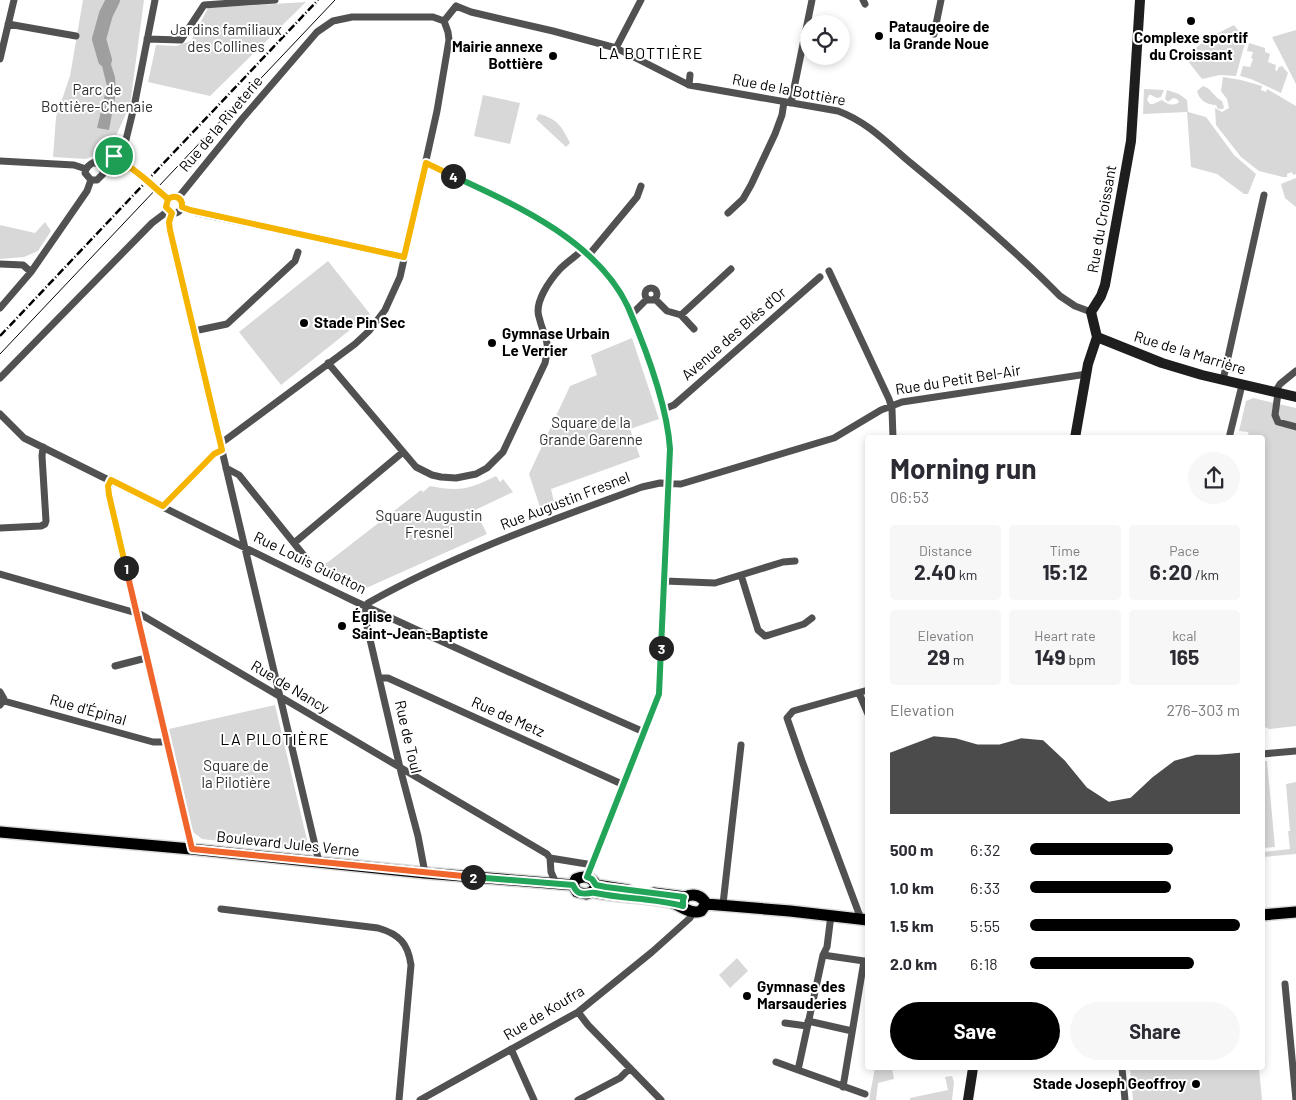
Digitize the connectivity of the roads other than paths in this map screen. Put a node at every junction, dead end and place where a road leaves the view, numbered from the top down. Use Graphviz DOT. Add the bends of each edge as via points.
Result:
graph roads {
  1 [pos="14,0"];
  2 [pos="155,0"];
  3 [pos="265,0"];
  4 [pos="275,0"];
  5 [pos="641,0"];
  6 [pos="812,0"];
  7 [pos="941,0"];
  8 [pos="1140,0"];
  9 [pos="455,3"];
  10 [pos="444,21"];
  11 [pos="8,24"];
  12 [pos="934,34"];
  13 [pos="76,36"];
  14 [pos="147,39"];
  15 [pos="616,48"];
  16 [pos="0,59"];
  17 [pos="690,75"];
  18 [pos="689,85"];
  19 [pos="787,103"];
  20 [pos="123,152"];
  21 [pos="112,159"];
  22 [pos="0,161"];
  23 [pos="96,163"];
  24 [pos="426,163"];
  25 [pos="130,167"];
  26 [pos="86,168"];
  27 [pos="116,171"];
  28 [pos="102,176"];
  29 [pos="91,180"];
  30 [pos="641,186"];
  31 [pos="1264,195"];
  32 [pos="178,198"];
  33 [pos="168,199"];
  34 [pos="182,207"];
  35 [pos="170,212"];
  36 [pos="728,213"];
  37 [pos="298,252"];
  38 [pos="585,253"];
  39 [pos="404,257"];
  40 [pos="0,264"];
  41 [pos="731,269"];
  42 [pos="829,271"];
  43 [pos="31,272"];
  44 [pos="820,276"];
  45 [pos="647,299"];
  46 [pos="655,299"];
  47 [pos="0,308"];
  48 [pos="1091,312"];
  49 [pos="632,315"];
  50 [pos="681,315"];
  51 [pos="694,329"];
  52 [pos="194,331"];
  53 [pos="1097,337"];
  54 [pos="328,363"];
  55 [pos="1296,371"];
  56 [pos="1087,374"];
  57 [pos="0,378"];
  58 [pos="1223,380"];
  59 [pos="1242,385"];
  60 [pos="1277,393"];
  61 [pos="1296,397"];
  62 [pos="891,405"];
  63 [pos="664,409"];
  64 [pos="0,414"];
  65 [pos="1296,427"];
  66 [pos="893,435"];
  67 [pos="1077,435"];
  68 [pos="1230,435"];
  69 [pos="221,447"];
  70 [pos="43,448"];
  71 [pos="403,452"];
  72 [pos="226,468"];
  73 [pos="111,480"];
  74 [pos="669,484"];
  75 [pos="163,506"];
  76 [pos="0,528"];
  77 [pos="294,543"];
  78 [pos="245,547"];
  79 [pos="306,558"];
  80 [pos="795,561"];
  81 [pos="0,574"];
  82 [pos="741,575"];
  83 [pos="665,581"];
  84 [pos="366,606"];
  85 [pos="136,612"];
  86 [pos="812,618"];
  87 [pos="146,658"];
  88 [pos="116,666"];
  89 [pos="380,678"];
  90 [pos="865,691"];
  91 [pos="0,692"];
  92 [pos="859,693"];
  93 [pos="279,696"];
  94 [pos="2,703"];
  95 [pos="865,707"];
  96 [pos="644,732"];
  97 [pos="166,742"];
  98 [pos="741,745"];
  99 [pos="1296,751"];
  100 [pos="1265,754"];
  101 [pos="400,768"];
  102 [pos="624,785"];
  103 [pos="0,832"];
  104 [pos="192,849"];
  105 [pos="550,858"];
  106 [pos="319,862"];
  107 [pos="593,864"];
  108 [pos="425,873"];
  109 [pos="556,883"];
  110 [pos="573,885"];
  111 [pos="592,885"];
  112 [pos="706,904"];
  113 [pos="724,904"];
  114 [pos="687,905"];
  115 [pos="221,909"];
  116 [pos="1296,912"];
  117 [pos="830,915"];
  118 [pos="1265,915"];
  119 [pos="864,919"];
  120 [pos="823,955"];
  121 [pos="865,961"];
  122 [pos="865,966"];
  123 [pos="1285,984"];
  124 [pos="578,1012"];
  125 [pos="1292,1020"];
  126 [pos="785,1022"];
  127 [pos="808,1023"];
  128 [pos="852,1031"];
  129 [pos="511,1049"];
  130 [pos="776,1062"];
  131 [pos="630,1068"];
  132 [pos="798,1070"];
  133 [pos="973,1070"];
  134 [pos="1122,1070"];
  135 [pos="843,1087"];
  136 [pos="864,1094"];
  137 [pos="399,1100"];
  138 [pos="420,1100"];
  139 [pos="534,1100"];
  140 [pos="578,1100"];
  141 [pos="661,1100"];
  142 [pos="968,1100"];
  143 [pos="1125,1100"];
  144 [pos="1296,1100"];
  1 -- 11 [label="street"];
  2 -- 14 [label="street"];
  3 -- 4 [label="street"];
  3 -- 14 [label="street" via="204,5 181,40"];
  5 -- 15 [label="street"];
  6 -- 19 [label="street"];
  7 -- 12 [label="street"];
  8 -- 48 [label="street, Rue du Croissant" via="1131,141 1105,285"];
  9 -- 10 [label="street"];
  9 -- 15 [label="street, Rue de la Bottière" via="471,12"];
  10 -- 24 [label="street" via="448,49"];
  10 -- 32 [label="street, Rue de la Riveterie" via="433,17 352,17 327,24 242,119"];
  11 -- 13 [label="street"];
  11 -- 16 [label="street"];
  14 -- 20 [label="street"];
  15 -- 18 [label="street, Rue de la Bottière"];
  17 -- 18 [label="street"];
  18 -- 19 [label="street, Rue de la Bottière"];
  19 -- 36 [label="street" via="743,199"];
  19 -- 48 [label="street, Rue de la Bottière" via="838,111 865,124 935,182 1060,296"];
  20 -- 21 [label="street"];
  20 -- 25 [label="street" via="130,158"];
  21 -- 23 [label="street"];
  21 -- 27 [label="street" via="112,167"];
  22 -- 26 [label="street" via="74,164"];
  23 -- 26 [label="street"];
  23 -- 28 [label="street" via="103,168"];
  24 -- 38 [label="street" via="533,214"];
  24 -- 39 [label="street"];
  25 -- 27 [label="street" via="122,172"];
  25 -- 33 [label="street"];
  26 -- 29 [label="street" via="86,176"];
  27 -- 28 [label="street"];
  28 -- 29 [label="street"];
  29 -- 43 [label="street" via="87,191"];
  30 -- 38 [label="street" via="637,197"];
  31 -- 58 [label="street"];
  32 -- 33 [label="street"];
  32 -- 34 [label="street"];
  33 -- 35 [label="street" via="165,205"];
  34 -- 35 [label="street" via="179,212"];
  34 -- 39 [label="street" via="197,213"];
  35 -- 52 [label="street" via="170,230"];
  35 -- 57 [label="street" via="152,223"];
  37 -- 52 [label="street" via="295,261 227,324"];
  38 -- 49 [label="street" via="614,283"];
  38 -- 71 [label="street" via="562,267 542,296 537,309 548,345 545,363 503,452 493,463 465,477 441,477 416,466"];
  39 -- 54 [label="street" via="397,286 378,320 355,344"];
  40 -- 43 [label="street" via="23,265"];
  41 -- 50 [label="street"];
  42 -- 62 [label="street"];
  43 -- 47 [label="street"];
  44 -- 63 [label="street, Avenue des Blés d'Or" via="674,405"];
  45 -- 46 [label="street"];
  45 -- 46 [label="street" via="645,292 654,288"];
  45 -- 49 [label="street"];
  46 -- 50 [label="street" via="667,311"];
  48 -- 53 [label="street"];
  49 -- 63 [label="street"];
  50 -- 51 [label="street"];
  52 -- 69 [label="street"];
  53 -- 56 [label="street"];
  53 -- 58 [label="street, Rue de la Marrière" via="1162,363"];
  54 -- 69 [label="street"];
  54 -- 71 [label="street"];
  55 -- 60 [label="street" via="1280,384"];
  56 -- 62 [label="street, Rue du Petit Bel-Air"];
  56 -- 67 [label="street"];
  58 -- 59 [label="street, Rue de la Marrière"];
  59 -- 60 [label="street, Rue de la Marrière"];
  59 -- 68 [label="street"];
  60 -- 61 [label="street, Rue de la Marrière"];
  60 -- 65 [label="street" via="1275,415 1278,422"];
  62 -- 66 [label="street"];
  62 -- 74 [label="street, Rue du Petit Bel-Air" via="834,438 681,484"];
  63 -- 74 [label="street" via="669,430"];
  64 -- 70 [label="street, Rue Louis Guiotton" via="24,438"];
  69 -- 72 [label="street"];
  69 -- 75 [label="street"];
  70 -- 73 [label="street, Rue Louis Guiotton"];
  70 -- 76 [label="street" via="45,524"];
  71 -- 77 [label="street"];
  72 -- 77 [label="street" via="238,475"];
  72 -- 78 [label="street"];
  73 -- 75 [label="street, Rue Louis Guiotton"];
  73 -- 85 [label="street" via="109,495"];
  74 -- 83 [label="street"];
  74 -- 84 [label="street, Rue Augustin Fresnel" via="642,487 515,533 389,591"];
  75 -- 78 [label="street, Rue Louis Guiotton"];
  77 -- 79 [label="street"];
  78 -- 84 [label="street, Rue Louis Guiotton"];
  78 -- 93 [label="street"];
  80 -- 82 [label="street"];
  81 -- 85 [label="street, Rue de Nancy"];
  82 -- 83 [label="street" via="715,583"];
  82 -- 86 [label="street" via="761,634 770,635 804,624"];
  83 -- 96 [label="street" via="659,694"];
  84 -- 89 [label="street, Rue de Toul" via="365,618"];
  84 -- 96 [label="street, Rue Louis Guiotton"];
  85 -- 87 [label="street"];
  85 -- 93 [label="street, Rue de Nancy"];
  87 -- 88 [label="street"];
  87 -- 97 [label="street"];
  89 -- 101 [label="street, Rue de Toul"];
  89 -- 102 [label="street, Rue de Metz" via="388,678"];
  90 -- 92 [label="street"];
  91 -- 94 [label="street, Rue d'Épinal"];
  92 -- 95 [label="street"];
  92 -- 119 [label="street" via="793,712 787,718"];
  93 -- 101 [label="street, Rue de Nancy"];
  93 -- 106 [label="street"];
  94 -- 97 [label="street, Rue d'Épinal" via="153,742"];
  96 -- 102 [label="street"];
  97 -- 104 [label="street"];
  98 -- 113 [label="street"];
  99 -- 100 [label="street"];
  101 -- 105 [label="street, Rue de Nancy"];
  101 -- 108 [label="street, Rue de Toul"];
  102 -- 107 [label="street"];
  103 -- 104 [label="main road, Boulevard Jules Verne"];
  104 -- 106 [label="main road, Boulevard Jules Verne"];
  105 -- 107 [label="street, Rue de Nancy"];
  105 -- 109 [label="street"];
  106 -- 108 [label="main road, Boulevard Jules Verne"];
  107 -- 111 [label="street"];
  108 -- 109 [label="main road, Boulevard Jules Verne"];
  109 -- 110 [label="main road, Boulevard Jules Verne"];
  110 -- 111 [label="main road" via="581,877"];
  110 -- 111 [label="main road" via="577,892 586,894"];
  111 -- 114 [label="main road"];
  112 -- 113 [label="main road"];
  112 -- 114 [label="main road" via="701,911"];
  112 -- 114 [label="main road" via="698,896 691,895"];
  113 -- 117 [label="main road"];
  114 -- 124 [label="street, Rue de Koufra" via="690,918"];
  115 -- 137 [label="street" via="378,928 389,931 405,944 411,965"];
  116 -- 118 [label="main road"];
  117 -- 119 [label="main road"];
  117 -- 120 [label="street" via="827,947"];
  120 -- 121 [label="street"];
  120 -- 127 [label="street"];
  122 -- 128 [label="street"];
  123 -- 125 [label="street"];
  124 -- 129 [label="street, Rue de Koufra"];
  124 -- 131 [label="street"];
  125 -- 144 [label="street"];
  126 -- 127 [label="street"];
  127 -- 128 [label="street"];
  127 -- 132 [label="street"];
  128 -- 135 [label="street"];
  129 -- 138 [label="street, Rue de Koufra"];
  129 -- 139 [label="street"];
  130 -- 132 [label="street"];
  131 -- 140 [label="street" via="620,1078"];
  131 -- 141 [label="street"];
  132 -- 135 [label="street"];
  133 -- 142 [label="street"];
  134 -- 143 [label="street"];
  135 -- 136 [label="street"];
}
